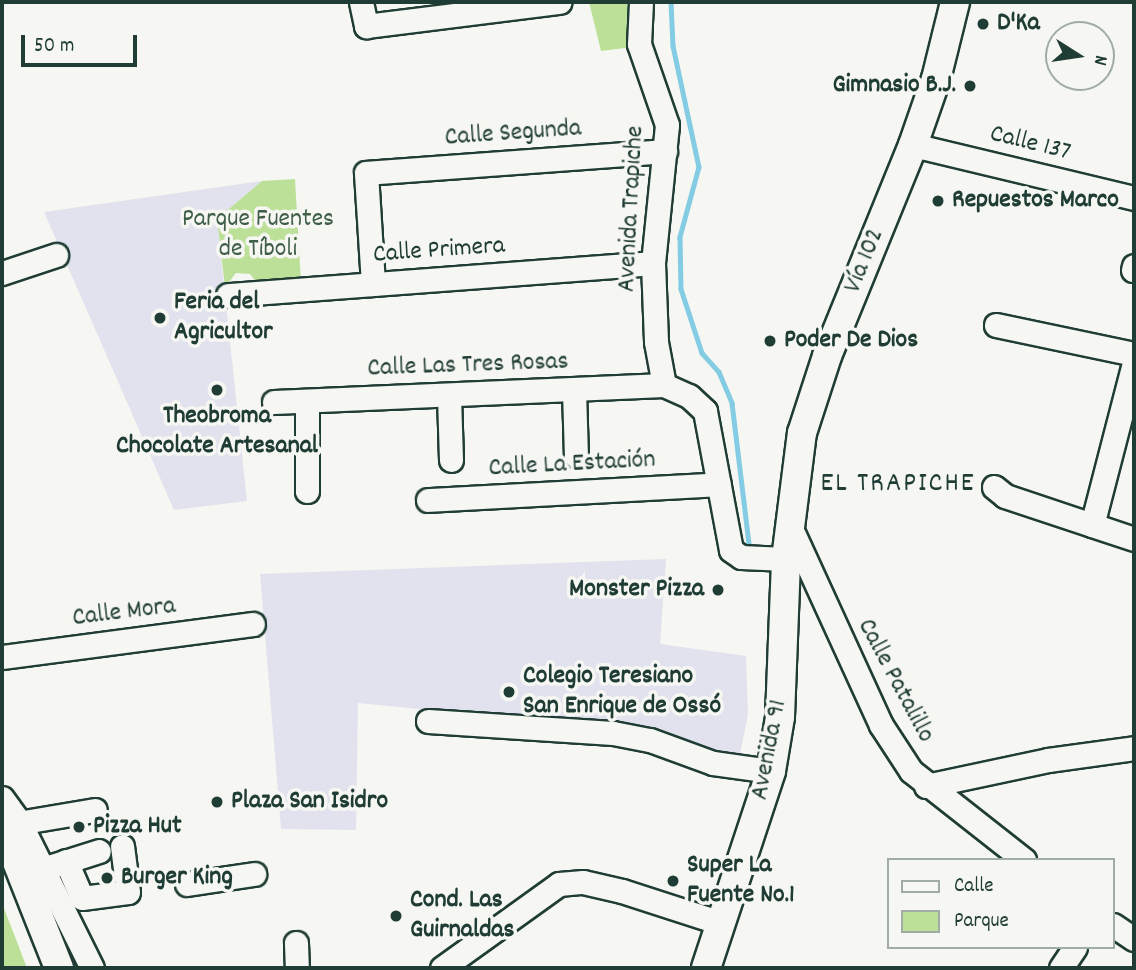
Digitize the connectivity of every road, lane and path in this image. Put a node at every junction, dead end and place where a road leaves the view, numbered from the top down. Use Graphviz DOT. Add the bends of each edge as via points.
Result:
graph roads {
  1 [pos="361,2"];
  2 [pos="560,2"];
  3 [pos="642,2"];
  4 [pos="955,2"];
  5 [pos="913,145"];
  6 [pos="665,151"];
  7 [pos="1134,198"];
  8 [pos="55,255"];
  9 [pos="653,263"];
  10 [pos="2,273"];
  11 [pos="373,284"];
  12 [pos="228,295"];
  13 [pos="996,325"];
  14 [pos="1134,355"];
  15 [pos="1134,363"];
  16 [pos="664,385"];
  17 [pos="573,390"];
  18 [pos="449,396"];
  19 [pos="307,401"];
  20 [pos="274,402"];
  21 [pos="576,456"];
  22 [pos="451,460"];
  23 [pos="797,472"];
  24 [pos="719,484"];
  25 [pos="995,487"];
  26 [pos="307,491"];
  27 [pos="428,500"];
  28 [pos="789,524"];
  29 [pos="1092,525"];
  30 [pos="1134,539"];
  31 [pos="795,558"];
  32 [pos="253,624"];
  33 [pos="2,657"];
  34 [pos="428,721"];
  35 [pos="1134,748"];
  36 [pos="771,771"];
  37 [pos="926,786"];
  38 [pos="95,810"];
  39 [pos="6,817"];
  40 [pos="122,846"];
  41 [pos="99,851"];
  42 [pos="1021,858"];
  43 [pos="66,861"];
  44 [pos="24,871"];
  45 [pos="254,874"];
  46 [pos="187,884"];
  47 [pos="721,923"];
  48 [pos="1115,926"];
  49 [pos="1134,939"];
  50 [pos="296,943"];
  51 [pos="1074,949"];
  52 [pos="41,968"];
  53 [pos="59,968"];
  54 [pos="92,968"];
  55 [pos="297,968"];
  56 [pos="442,968"];
  57 [pos="706,968"];
  58 [pos="1060,968"];
  1 -- 2 [label="street" via="366,26"];
  3 -- 6 [label="street, Avenida Trapiche" via="639,44 667,125"];
  4 -- 5 [label="main road, Vía 102"];
  5 -- 7 [label="street, Calle 137"];
  5 -- 23 [label="main road, Vía 102" via="827,356 802,433"];
  6 -- 9 [label="street, Avenida Trapiche"];
  6 -- 11 [label="street, Calle Segunda" via="366,173"];
  8 -- 10 [label="street"];
  9 -- 11 [label="street, Calle Primera"];
  9 -- 16 [label="street, Avenida Trapiche" via="656,342"];
  11 -- 12 [label="street, Calle Primera"];
  13 -- 14 [label="street"];
  15 -- 29 [label="street"];
  16 -- 17 [label="street, Calle Las Tres Rosas"];
  16 -- 24 [label="street" via="689,396 705,411"];
  17 -- 18 [label="street, Calle Las Tres Rosas"];
  17 -- 21 [label="street"];
  18 -- 19 [label="street, Calle Las Tres Rosas"];
  18 -- 22 [label="street"];
  19 -- 20 [label="street, Calle Las Tres Rosas"];
  19 -- 26 [label="street"];
  23 -- 28 [label="main road, Vía 102"];
  23 -- 31 [label="main road"];
  24 -- 27 [label="street, Calle La Estación"];
  24 -- 31 [label="street" via="731,550 741,557"];
  25 -- 29 [label="street" via="1005,496"];
  28 -- 31 [label="main road, Avenida 91"];
  29 -- 30 [label="street"];
  31 -- 36 [label="main road, Avenida 91"];
  31 -- 37 [label="street, Calle Patalillo" via="881,725"];
  32 -- 33 [label="street, Calle Mora"];
  34 -- 36 [label="street" via="613,733 650,740 713,763"];
  35 -- 37 [label="street" via="1048,760"];
  36 -- 47 [label="main road, Avenida 91"];
  37 -- 42 [label="street, Calle Patalillo"];
  38 -- 39 [label="street"];
  39 -- 44 [label="main road"];
  40 -- 43 [label="street" via="128,892 82,898"];
  41 -- 43 [label="street"];
  43 -- 44 [label="street"];
  44 -- 52 [label="main road"];
  44 -- 53 [label="main road"];
  44 -- 54 [label="street"];
  45 -- 46 [label="street"];
  47 -- 56 [label="street" via="622,891 583,882 559,884"];
  47 -- 57 [label="main road, Avenida 91"];
  48 -- 49 [label="street"];
  50 -- 55 [label="street"];
  51 -- 58 [label="street"];
}
